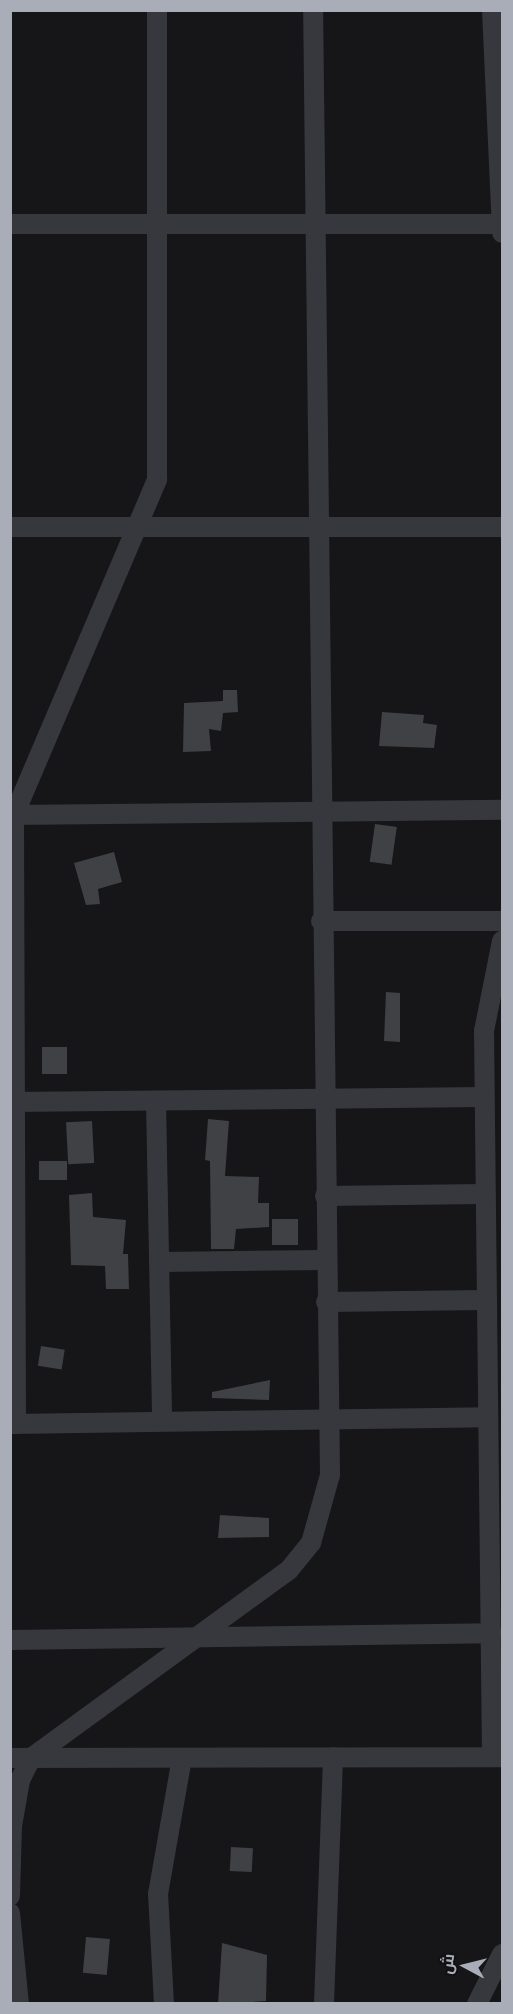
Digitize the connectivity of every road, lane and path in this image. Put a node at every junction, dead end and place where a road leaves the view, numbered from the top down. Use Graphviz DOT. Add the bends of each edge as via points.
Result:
graph roads {
  1 [pos="157,10"];
  2 [pos="313,10"];
  3 [pos="492,10"];
  4 [pos="10,224"];
  5 [pos="315,224"];
  6 [pos="158,225"];
  7 [pos="501,228"];
  8 [pos="10,526"];
  9 [pos="135,527"];
  10 [pos="318,527"];
  11 [pos="502,527"];
  12 [pos="321,810"];
  13 [pos="502,810"];
  14 [pos="12,815"];
  15 [pos="321,921"];
  16 [pos="502,921"];
  17 [pos="502,941"];
  18 [pos="484,1097"];
  19 [pos="323,1100"];
  20 [pos="156,1101"];
  21 [pos="11,1102"];
  22 [pos="483,1194"];
  23 [pos="324,1196"];
  24 [pos="325,1260"];
  25 [pos="159,1262"];
  26 [pos="485,1300"];
  27 [pos="326,1302"];
  28 [pos="488,1417"];
  29 [pos="328,1419"];
  30 [pos="162,1421"];
  31 [pos="13,1424"];
  32 [pos="492,1633"];
  33 [pos="198,1636"];
  34 [pos="10,1640"];
  35 [pos="497,1757"];
  36 [pos="10,1758"];
  37 [pos="31,1758"];
  38 [pos="182,1758"];
  39 [pos="333,1758"];
  40 [pos="10,1896"];
  41 [pos="10,1913"];
  42 [pos="502,1954"];
  43 [pos="19,2004"];
  44 [pos="164,2004"];
  45 [pos="324,2004"];
  46 [pos="477,2004"];
  1 -- 6 [label="street"];
  2 -- 5 [label="street"];
  3 -- 7 [label="street"];
  4 -- 6 [label="street"];
  5 -- 6 [label="street"];
  5 -- 7 [label="street"];
  5 -- 10 [label="street"];
  6 -- 9 [label="street" via="157,479"];
  8 -- 9 [label="street"];
  9 -- 10 [label="street"];
  9 -- 14 [label="street"];
  10 -- 11 [label="street"];
  10 -- 12 [label="street"];
  12 -- 13 [label="street"];
  12 -- 14 [label="street"];
  12 -- 15 [label="street"];
  14 -- 21 [label="street"];
  15 -- 16 [label="street"];
  15 -- 19 [label="street"];
  17 -- 18 [label="street" via="487,1002"];
  18 -- 19 [label="street"];
  18 -- 22 [label="street"];
  19 -- 20 [label="street"];
  19 -- 23 [label="street"];
  20 -- 21 [label="street"];
  20 -- 25 [label="street"];
  21 -- 31 [label="street"];
  22 -- 23 [label="street"];
  22 -- 26 [label="street"];
  23 -- 24 [label="street"];
  24 -- 25 [label="street"];
  24 -- 27 [label="street"];
  25 -- 30 [label="street"];
  26 -- 27 [label="street"];
  26 -- 28 [label="street"];
  27 -- 29 [label="street"];
  28 -- 29 [label="street"];
  28 -- 32 [label="street"];
  29 -- 30 [label="street"];
  29 -- 33 [label="street" via="330,1475 311,1543 289,1570"];
  30 -- 31 [label="street"];
  32 -- 33 [label="street"];
  32 -- 35 [label="street"];
  33 -- 34 [label="street"];
  33 -- 37 [label="street"];
  35 -- 39 [label="street"];
  36 -- 37 [label="street"];
  37 -- 38 [label="street"];
  37 -- 40 [label="street" via="20,1780 12,1826"];
  38 -- 39 [label="street"];
  38 -- 44 [label="street" via="158,1894"];
  39 -- 45 [label="street"];
  41 -- 43 [label="street"];
  42 -- 46 [label="street"];
}
